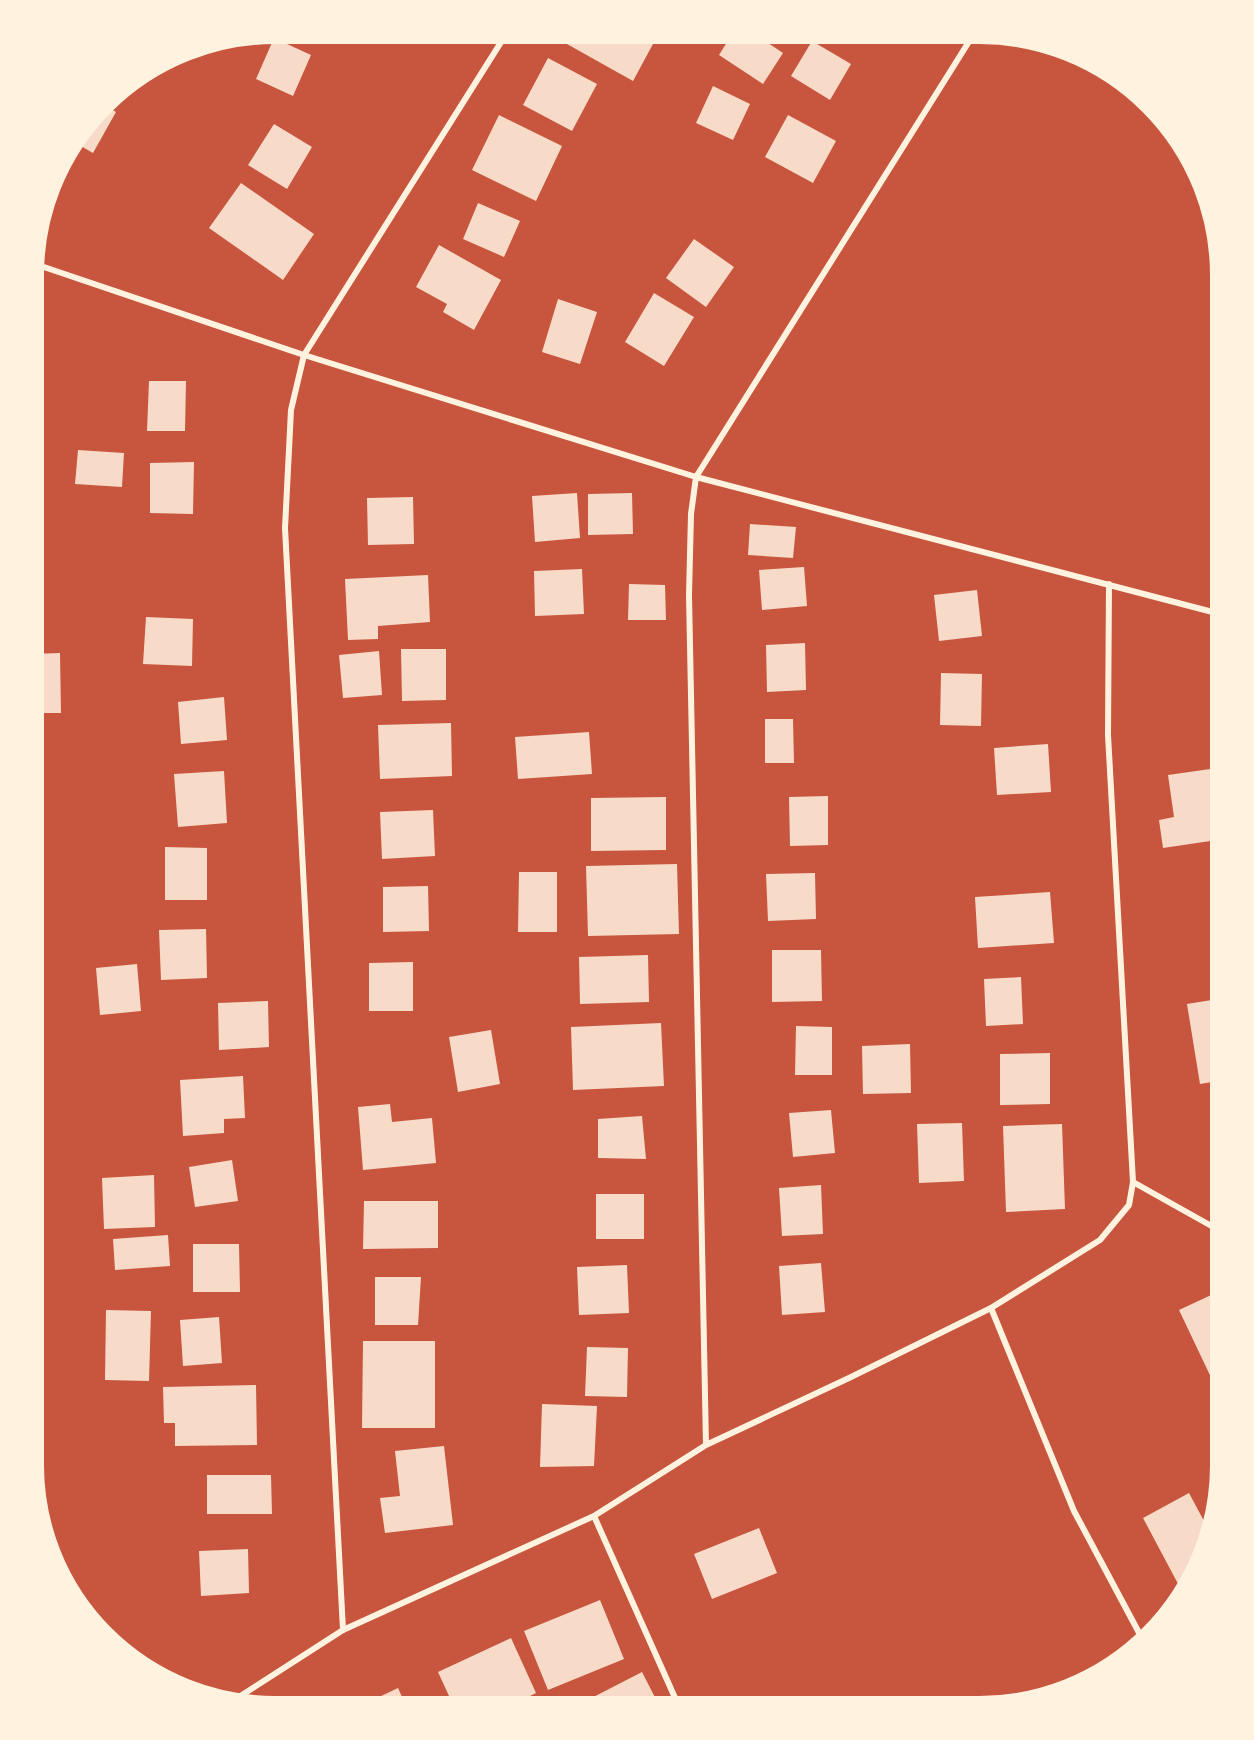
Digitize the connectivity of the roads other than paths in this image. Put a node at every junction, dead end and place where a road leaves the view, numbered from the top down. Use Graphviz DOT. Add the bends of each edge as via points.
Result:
graph roads {
  1 [pos="502,40"];
  2 [pos="970,40"];
  3 [pos="41,266"];
  4 [pos="304,355"];
  5 [pos="696,477"];
  6 [pos="1109,584"];
  7 [pos="1214,612"];
  8 [pos="1133,1182"];
  9 [pos="1214,1227"];
  10 [pos="991,1308"];
  11 [pos="706,1445"];
  12 [pos="594,1516"];
  13 [pos="344,1630"];
  14 [pos="1140,1635"];
  15 [pos="240,1696"];
  16 [pos="676,1700"];
  1 -- 4 [label="street"];
  2 -- 5 [label="street"];
  3 -- 4 [label="street"];
  4 -- 5 [label="street"];
  4 -- 13 [label="street" via="291,410 285,528"];
  5 -- 6 [label="street"];
  5 -- 11 [label="street" via="689,595"];
  6 -- 7 [label="street"];
  6 -- 8 [label="street" via="1108,735"];
  8 -- 9 [label="street"];
  8 -- 10 [label="street" via="1129,1204 1100,1240"];
  10 -- 11 [label="street"];
  10 -- 14 [label="street" via="1074,1511"];
  11 -- 12 [label="street"];
  12 -- 13 [label="street"];
  12 -- 16 [label="street"];
  13 -- 15 [label="street"];
}
